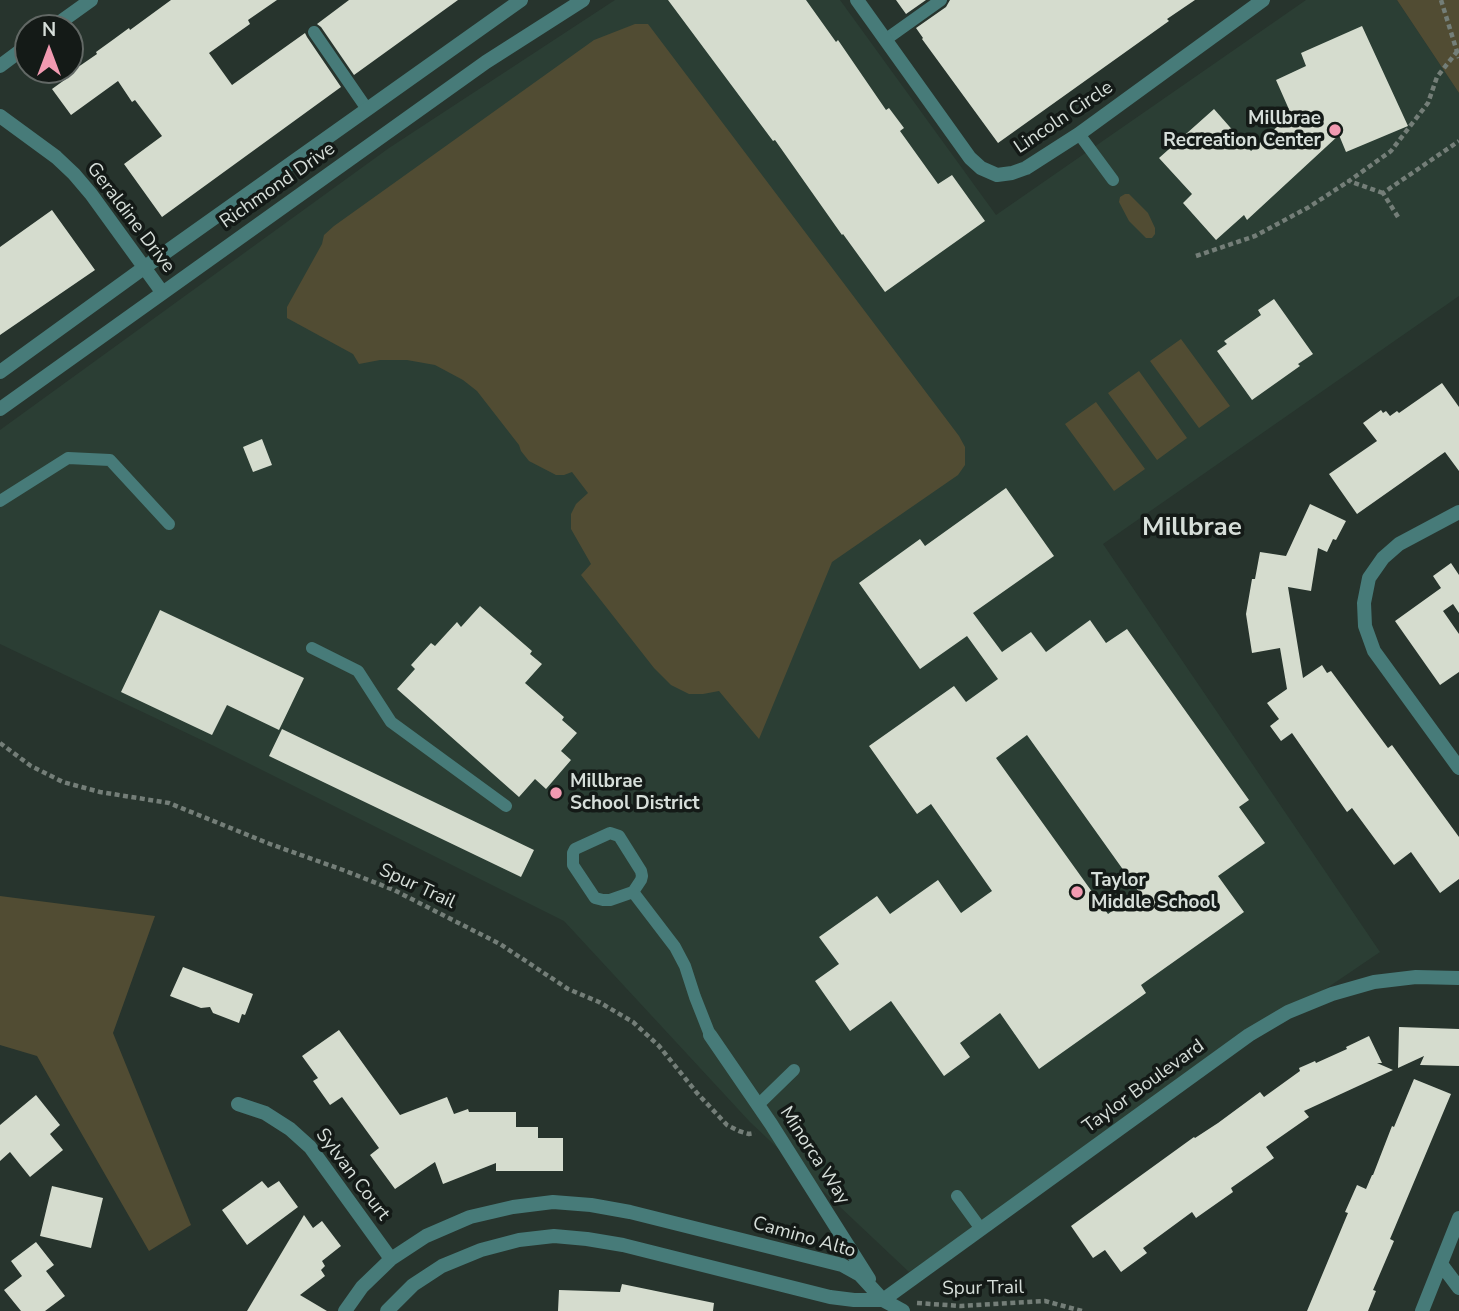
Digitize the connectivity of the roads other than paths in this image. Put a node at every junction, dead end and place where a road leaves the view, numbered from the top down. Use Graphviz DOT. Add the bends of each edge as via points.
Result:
graph roads {
  1 [pos="91,0"];
  2 [pos="521,0"];
  3 [pos="583,0"];
  4 [pos="857,0"];
  5 [pos="941,0"];
  6 [pos="1263,0"];
  7 [pos="72,14"];
  8 [pos="314,32"];
  9 [pos="886,40"];
  10 [pos="367,108"];
  11 [pos="0,116"];
  12 [pos="1079,134"];
  13 [pos="1113,180"];
  14 [pos="145,267"];
  15 [pos="162,292"];
  16 [pos="0,372"];
  17 [pos="0,409"];
  18 [pos="0,501"];
  19 [pos="1459,512"];
  20 [pos="169,524"];
  21 [pos="312,648"];
  22 [pos="1459,768"];
  23 [pos="506,806"];
  24 [pos="633,892"];
  25 [pos="1459,978"];
  26 [pos="710,1035"];
  27 [pos="794,1070"];
  28 [pos="238,1104"];
  29 [pos="758,1105"];
  30 [pos="957,1196"];
  31 [pos="1459,1218"];
  32 [pos="981,1229"];
  33 [pos="391,1259"];
  34 [pos="1441,1264"];
  35 [pos="1459,1288"];
  36 [pos="884,1306"];
  37 [pos="345,1311"];
  38 [pos="387,1311"];
  39 [pos="903,1311"];
  40 [pos="1422,1311"];
  1 -- 7 [label="street"];
  2 -- 10 [label="street, Richmond Drive"];
  3 -- 15 [label="street, Richmond Drive" via="486,62"];
  4 -- 9 [label="street, Lincoln Circle"];
  5 -- 9 [label="lane"];
  6 -- 12 [label="street, Lincoln Circle"];
  8 -- 10 [label="lane"];
  9 -- 12 [label="street, Lincoln Circle" via="981,168 997,175 1012,173"];
  10 -- 14 [label="street, Richmond Drive"];
  11 -- 14 [label="street, Geraldine Drive" via="75,174"];
  12 -- 13 [label="lane"];
  14 -- 15 [label="street, Geraldine Drive"];
  14 -- 16 [label="street, Richmond Drive"];
  15 -- 17 [label="street, Richmond Drive"];
  18 -- 20 [label="lane" via="68,458 110,460"];
  19 -- 22 [label="street" via="1382,558 1369,578 1364,603 1365,626 1374,651"];
  21 -- 23 [label="lane" via="358,671 391,722"];
  24 -- 24 [label="lane" via="641,871 619,836 610,833 575,849 573,866 595,898 610,900"];
  24 -- 26 [label="lane" via="675,947"];
  25 -- 32 [label="street, Taylor Boulevard" via="1374,982 1288,1012 1249,1035"];
  26 -- 29 [label="street, Minorca Way"];
  27 -- 29 [label="lane"];
  28 -- 33 [label="street, Sylvan Court" via="265,1113 310,1146"];
  29 -- 36 [label="street, Minorca Way"];
  30 -- 32 [label="lane"];
  31 -- 34 [label="street"];
  32 -- 36 [label="street, Taylor Boulevard"];
  33 -- 36 [label="street, Camino Alto" via="426,1236 470,1217 553,1202 592,1205 842,1265 860,1275"];
  33 -- 37 [label="street, Camino Alto"];
  34 -- 35 [label="street"];
  34 -- 40 [label="street"];
  36 -- 38 [label="street" via="830,1297 623,1245 554,1237 519,1240 443,1266"];
  36 -- 39 [label="street, Minorca Way"];
}
